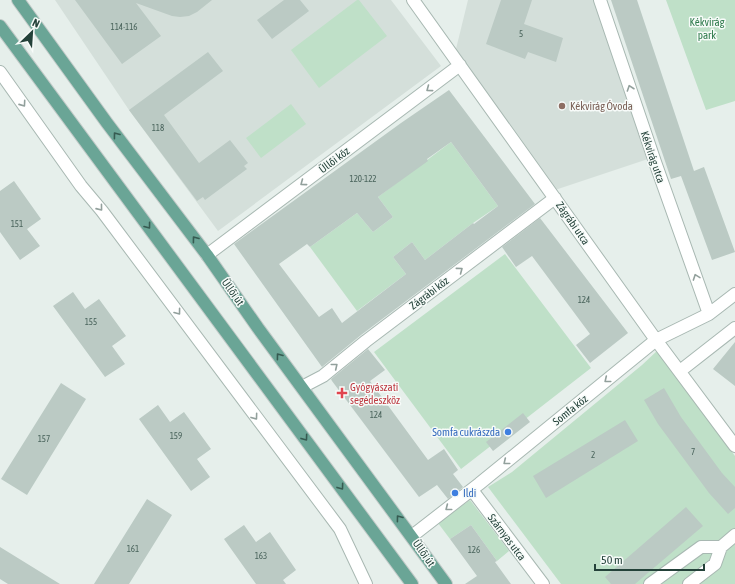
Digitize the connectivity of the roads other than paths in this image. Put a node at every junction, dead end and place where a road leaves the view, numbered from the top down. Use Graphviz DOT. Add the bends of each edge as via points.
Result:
graph roads {
  1 [pos="18,0"];
  2 [pos="413,0"];
  3 [pos="600,0"];
  4 [pos="0,26"];
  5 [pos="460,65"];
  6 [pos="0,72"];
  7 [pos="555,198"];
  8 [pos="207,255"];
  9 [pos="735,294"];
  10 [pos="709,314"];
  11 [pos="735,328"];
  12 [pos="656,340"];
  13 [pos="680,372"];
  14 [pos="302,387"];
  15 [pos="735,446"];
  16 [pos="472,490"];
  17 [pos="735,535"];
  18 [pos="412,536"];
  19 [pos="721,547"];
  20 [pos="366,584"];
  21 [pos="412,584"];
  22 [pos="446,584"];
  23 [pos="543,584"];
  24 [pos="650,584"];
  25 [pos="689,584"];
  8 -- 1 [label="main road, Üllői út, one-way"];
  2 -- 5 [label="street, Zágrábi utca"];
  10 -- 3 [label="street, Kékvirág utca, one-way"];
  4 -- 21 [label="main road, one-way"];
  5 -- 7 [label="street, Zágrábi utca"];
  5 -- 8 [label="street, Üllői köz, one-way"];
  6 -- 20 [label="street, one-way" via="81,186 340,530"];
  7 -- 12 [label="street, Zágrábi utca"];
  14 -- 7 [label="street, Zágrábi köz, one-way" via="323,376"];
  14 -- 8 [label="main road, Üllői út, one-way"];
  9 -- 10 [label="street, Somfa köz"];
  10 -- 12 [label="street, Somfa köz"];
  11 -- 13 [label="street"];
  12 -- 13 [label="street, Zágrábi utca"];
  12 -- 16 [label="street, Somfa köz, one-way"];
  13 -- 15 [label="street, Zágrábi utca"];
  18 -- 14 [label="main road, Üllői út, one-way"];
  16 -- 18 [label="street, Somfa köz, one-way"];
  16 -- 23 [label="street, Szárnyas utca"];
  17 -- 19 [label="street"];
  18 -- 22 [label="main road, Üllői út"];
  19 -- 24 [label="street" via="701,546"];
  19 -- 25 [label="street" via="715,564"];
}
